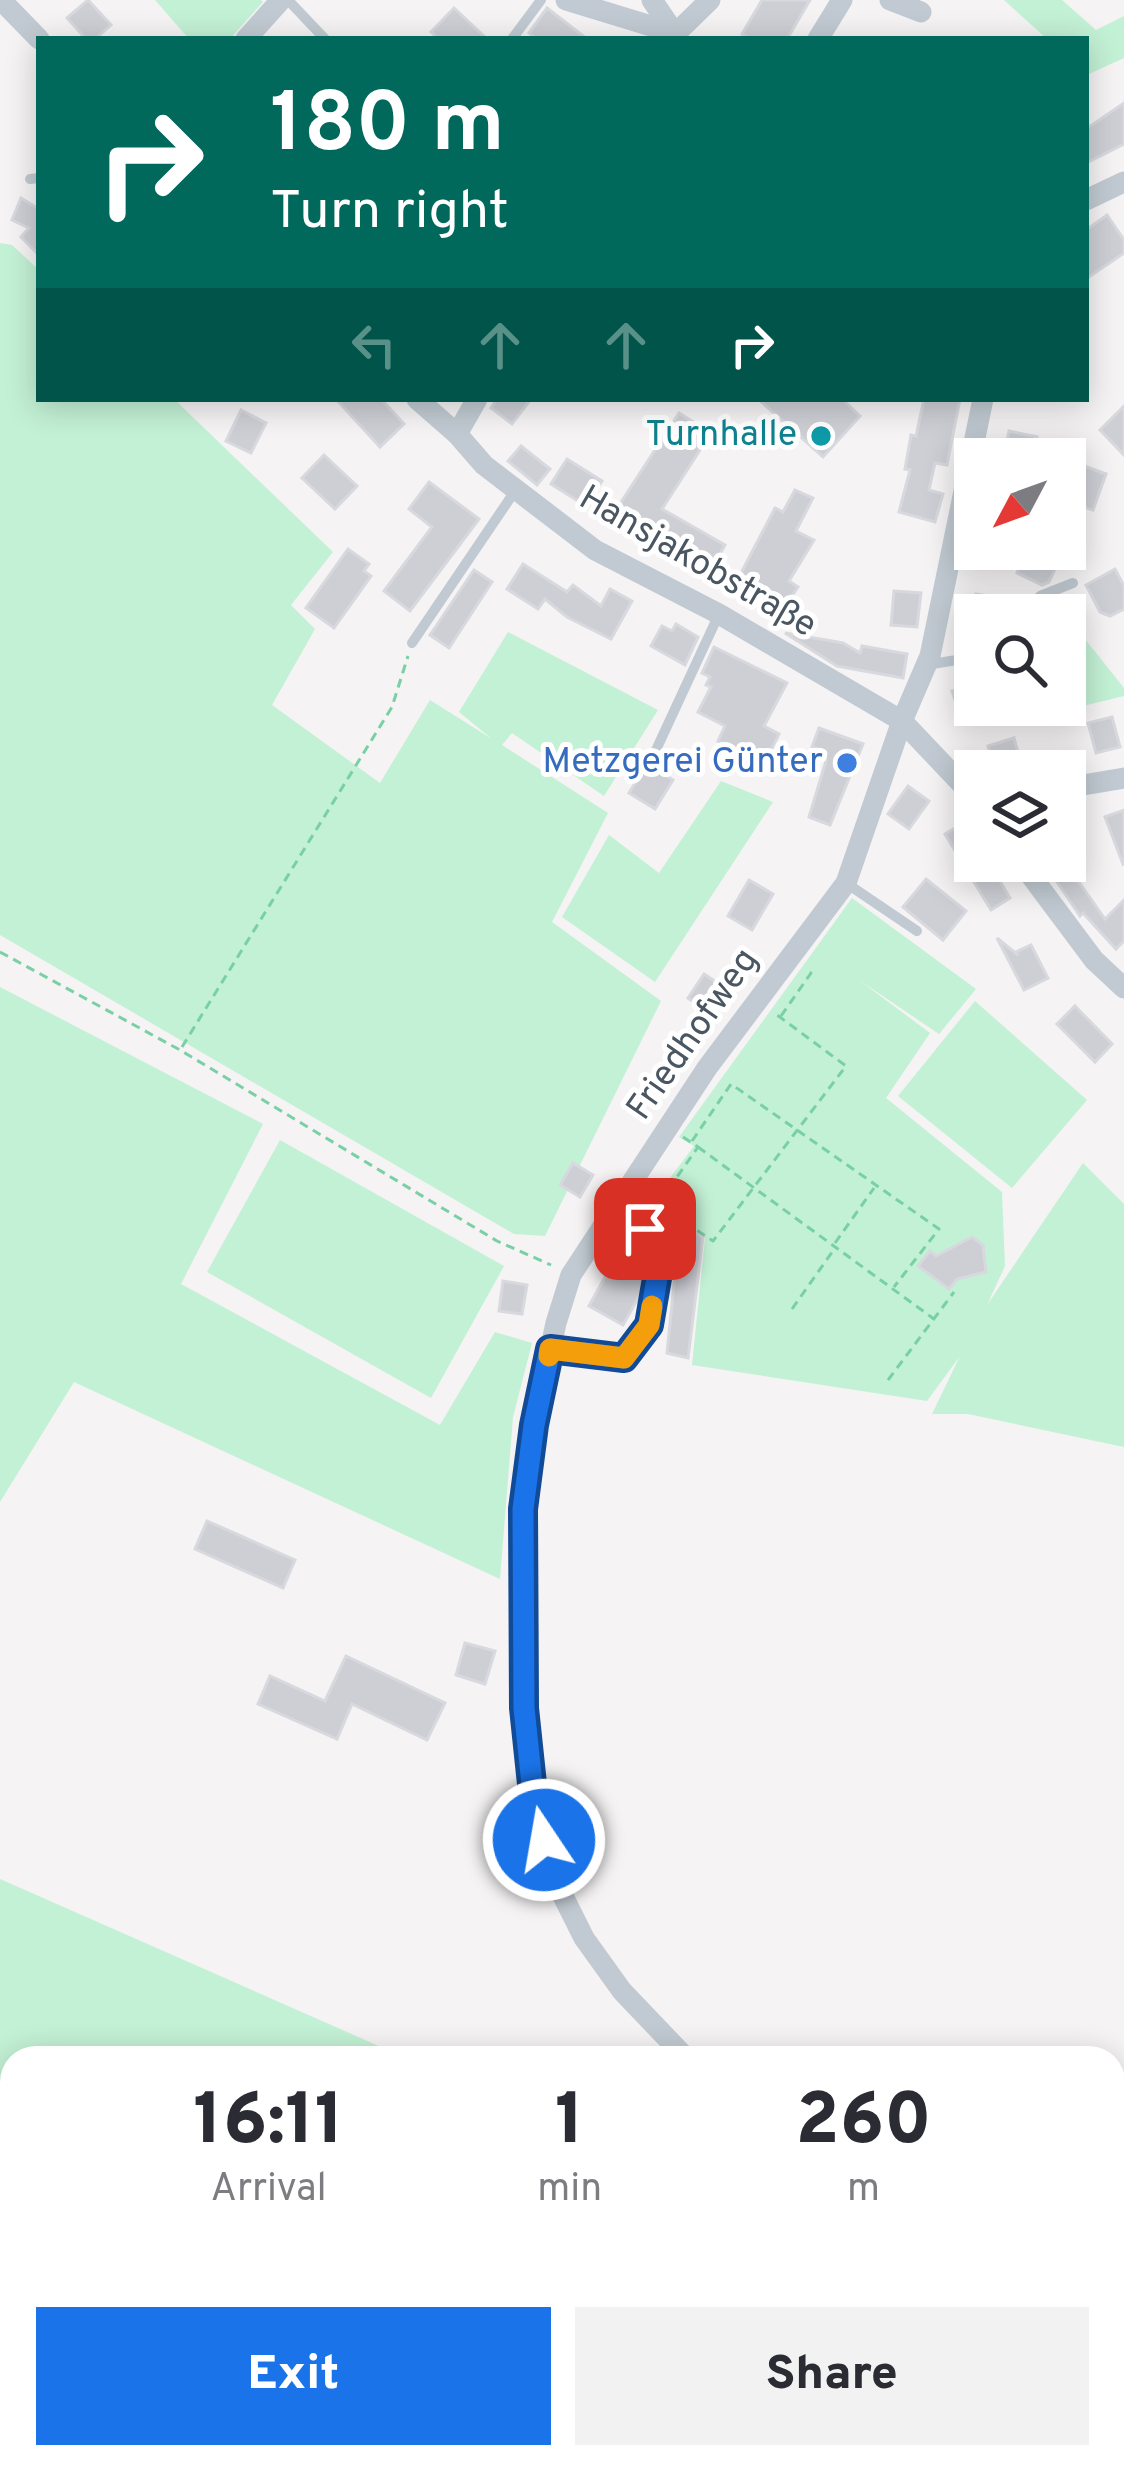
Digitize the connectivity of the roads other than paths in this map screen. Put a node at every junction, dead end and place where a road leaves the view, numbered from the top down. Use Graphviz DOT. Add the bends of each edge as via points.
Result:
graph roads {
  1 [pos="1,0"];
  2 [pos="285,0"];
  3 [pos="541,0"];
  4 [pos="566,0"];
  5 [pos="652,0"];
  6 [pos="710,0"];
  7 [pos="842,0"];
  8 [pos="890,0"];
  9 [pos="921,11"];
  10 [pos="36,36"];
  11 [pos="249,36"];
  12 [pos="323,36"];
  13 [pos="514,36"];
  14 [pos="672,36"];
  15 [pos="674,36"];
  16 [pos="676,36"];
  17 [pos="820,36"];
  18 [pos="1121,190"];
  19 [pos="1089,199"];
  20 [pos="420,402"];
  21 [pos="475,402"];
  22 [pos="982,402"];
  23 [pos="457,434"];
  24 [pos="515,491"];
  25 [pos="1073,583"];
  26 [pos="1045,594"];
  27 [pos="719,614"];
  28 [pos="412,643"];
  29 [pos="954,660"];
  30 [pos="926,664"];
  31 [pos="902,721"];
  32 [pos="656,750"];
  33 [pos="954,776"];
  34 [pos="1124,778"];
  35 [pos="1086,784"];
  36 [pos="1036,882"];
  37 [pos="845,883"];
  38 [pos="917,931"];
  39 [pos="1124,988"];
  40 [pos="645,1229"];
  41 [pos="550,1349"];
  42 [pos="675,2046"];
  1 -- 10 [label="street"];
  2 -- 11 [label="street"];
  2 -- 12 [label="lane"];
  3 -- 13 [label="lane"];
  4 -- 14 [label="street"];
  5 -- 15 [label="street"];
  6 -- 16 [label="street"];
  7 -- 17 [label="street"];
  8 -- 9 [label="street"];
  18 -- 19 [label="street"];
  20 -- 23 [label="street, Hansjakobstraße"];
  21 -- 23 [label="street"];
  22 -- 30 [label="street, Friedhofweg"];
  23 -- 24 [label="street, Hansjakobstraße"];
  24 -- 27 [label="street, Hansjakobstraße" via="596,550"];
  24 -- 28 [label="lane"];
  25 -- 26 [label="lane"];
  27 -- 31 [label="street, Hansjakobstraße"];
  27 -- 32 [label="lane"];
  29 -- 30 [label="lane"];
  30 -- 31 [label="street, Friedhofweg"];
  31 -- 33 [label="street, Hansjakobstraße"];
  31 -- 37 [label="street, Friedhofweg"];
  34 -- 35 [label="street"];
  36 -- 39 [label="street"];
  37 -- 38 [label="lane"];
  37 -- 41 [label="street, Friedhofweg" via="571,1274"];
  40 -- 41 [label="lane" via="661,1255 649,1325 624,1358"];
  41 -- 42 [label="street, Friedhofweg" via="523,1509 524,1708 534,1803 554,1878 584,1938"];
}
